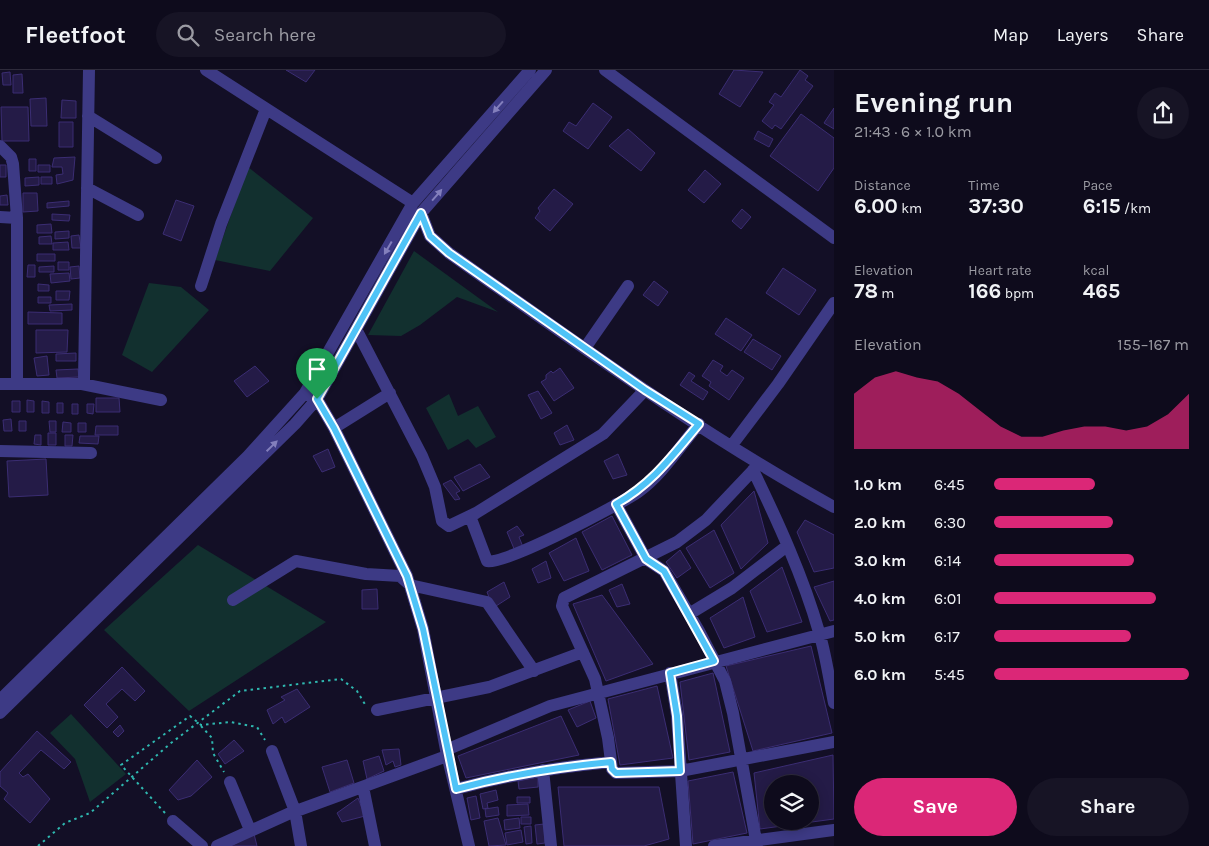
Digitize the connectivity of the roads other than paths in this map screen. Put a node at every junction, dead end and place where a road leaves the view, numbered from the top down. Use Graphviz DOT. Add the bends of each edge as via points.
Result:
graph roads {
  1 [pos="89,70"];
  2 [pos="206,70"];
  3 [pos="530,70"];
  4 [pos="546,70"];
  5 [pos="604,70"];
  6 [pos="266,109"];
  7 [pos="88,116"];
  8 [pos="0,146"];
  9 [pos="156,158"];
  10 [pos="87,188"];
  11 [pos="417,208"];
  12 [pos="138,215"];
  13 [pos="0,217"];
  14 [pos="17,218"];
  15 [pos="834,238"];
  16 [pos="201,286"];
  17 [pos="628,286"];
  18 [pos="834,303"];
  19 [pos="356,329"];
  20 [pos="585,348"];
  21 [pos="0,384"];
  22 [pos="17,384"];
  23 [pos="82,384"];
  24 [pos="645,390"];
  25 [pos="304,393"];
  26 [pos="390,394"];
  27 [pos="317,399"];
  28 [pos="161,400"];
  29 [pos="699,424"];
  30 [pos="334,428"];
  31 [pos="732,445"];
  32 [pos="0,451"];
  33 [pos="91,453"];
  34 [pos="756,467"];
  35 [pos="616,504"];
  36 [pos="834,507"];
  37 [pos="470,516"];
  38 [pos="787,546"];
  39 [pos="646,559"];
  40 [pos="410,585"];
  41 [pos="234,600"];
  42 [pos="689,614"];
  43 [pos="834,631"];
  44 [pos="820,634"];
  45 [pos="583,652"];
  46 [pos="714,661"];
  47 [pos="534,671"];
  48 [pos="670,673"];
  49 [pos="599,692"];
  50 [pos="437,699"];
  51 [pos="0,700"];
  52 [pos="834,703"];
  53 [pos="377,710"];
  54 [pos="0,713"];
  55 [pos="834,742"];
  56 [pos="272,751"];
  57 [pos="447,753"];
  58 [pos="741,760"];
  59 [pos="611,762"];
  60 [pos="543,770"];
  61 [pos="680,771"];
  62 [pos="230,782"];
  63 [pos="363,787"];
  64 [pos="456,789"];
  65 [pos="295,811"];
  66 [pos="173,821"];
  67 [pos="250,830"];
  68 [pos="834,830"];
  69 [pos="812,840"];
  70 [pos="756,843"];
  71 [pos="202,846"];
  72 [pos="217,846"];
  73 [pos="301,846"];
  74 [pos="375,846"];
  75 [pos="469,846"];
  76 [pos="551,846"];
  77 [pos="686,846"];
  78 [pos="714,846"];
  1 -- 7 [label="street"];
  2 -- 6 [label="street"];
  3 -- 11 [label="street, one-way"];
  11 -- 4 [label="street, one-way"];
  5 -- 15 [label="street"];
  6 -- 11 [label="street"];
  6 -- 16 [label="street" via="221,224"];
  7 -- 9 [label="street"];
  7 -- 10 [label="street"];
  8 -- 14 [label="street" via="13,164"];
  10 -- 12 [label="street"];
  10 -- 23 [label="street"];
  11 -- 19 [label="street"];
  11 -- 20 [label="street" via="430,236 449,253"];
  11 -- 25 [label="street, one-way"];
  13 -- 14 [label="street"];
  14 -- 22 [label="street"];
  17 -- 20 [label="street"];
  18 -- 31 [label="street"];
  19 -- 26 [label="street"];
  19 -- 27 [label="street"];
  20 -- 24 [label="street"];
  21 -- 22 [label="street"];
  22 -- 23 [label="street"];
  23 -- 28 [label="street"];
  24 -- 29 [label="street"];
  24 -- 37 [label="street" via="603,434"];
  25 -- 27 [label="street"];
  25 -- 51 [label="street" via="248,456"];
  26 -- 30 [label="street"];
  26 -- 37 [label="street" via="436,487 442,521 445,525 454,525"];
  27 -- 30 [label="street"];
  54 -- 27 [label="street, one-way"];
  29 -- 31 [label="street"];
  29 -- 35 [label="street" via="654,478 638,492"];
  30 -- 40 [label="street"];
  31 -- 34 [label="street"];
  32 -- 33 [label="street"];
  34 -- 36 [label="street"];
  34 -- 38 [label="street"];
  34 -- 39 [label="street" via="706,520 677,542"];
  35 -- 37 [label="street" via="506,560 492,563 487,561"];
  35 -- 39 [label="street"];
  38 -- 42 [label="street" via="732,588"];
  38 -- 44 [label="street"];
  39 -- 42 [label="street" via="664,571"];
  39 -- 45 [label="street" via="562,600"];
  40 -- 41 [label="street" via="400,576 366,574 296,561"];
  40 -- 47 [label="street" via="487,602"];
  40 -- 50 [label="street" via="423,629"];
  42 -- 46 [label="street"];
  43 -- 44 [label="street"];
  44 -- 46 [label="street"];
  44 -- 52 [label="street"];
  45 -- 47 [label="street"];
  45 -- 49 [label="street"];
  46 -- 48 [label="street"];
  46 -- 58 [label="street" via="725,681"];
  47 -- 50 [label="street" via="489,687"];
  48 -- 49 [label="street"];
  48 -- 61 [label="street" via="677,716"];
  49 -- 57 [label="street" via="550,706"];
  49 -- 59 [label="street"];
  50 -- 53 [label="street"];
  50 -- 57 [label="street"];
  55 -- 58 [label="street"];
  56 -- 65 [label="street"];
  57 -- 63 [label="street"];
  57 -- 64 [label="street"];
  58 -- 61 [label="street"];
  58 -- 70 [label="street"];
  59 -- 60 [label="street"];
  59 -- 61 [label="street" via="616,773"];
  60 -- 64 [label="street"];
  60 -- 76 [label="street"];
  61 -- 77 [label="street"];
  62 -- 67 [label="street"];
  63 -- 65 [label="street"];
  63 -- 74 [label="street"];
  64 -- 75 [label="street"];
  65 -- 67 [label="street"];
  65 -- 73 [label="street"];
  66 -- 71 [label="street"];
  67 -- 72 [label="street"];
  68 -- 69 [label="street"];
  69 -- 70 [label="street"];
  70 -- 78 [label="street"];
}
